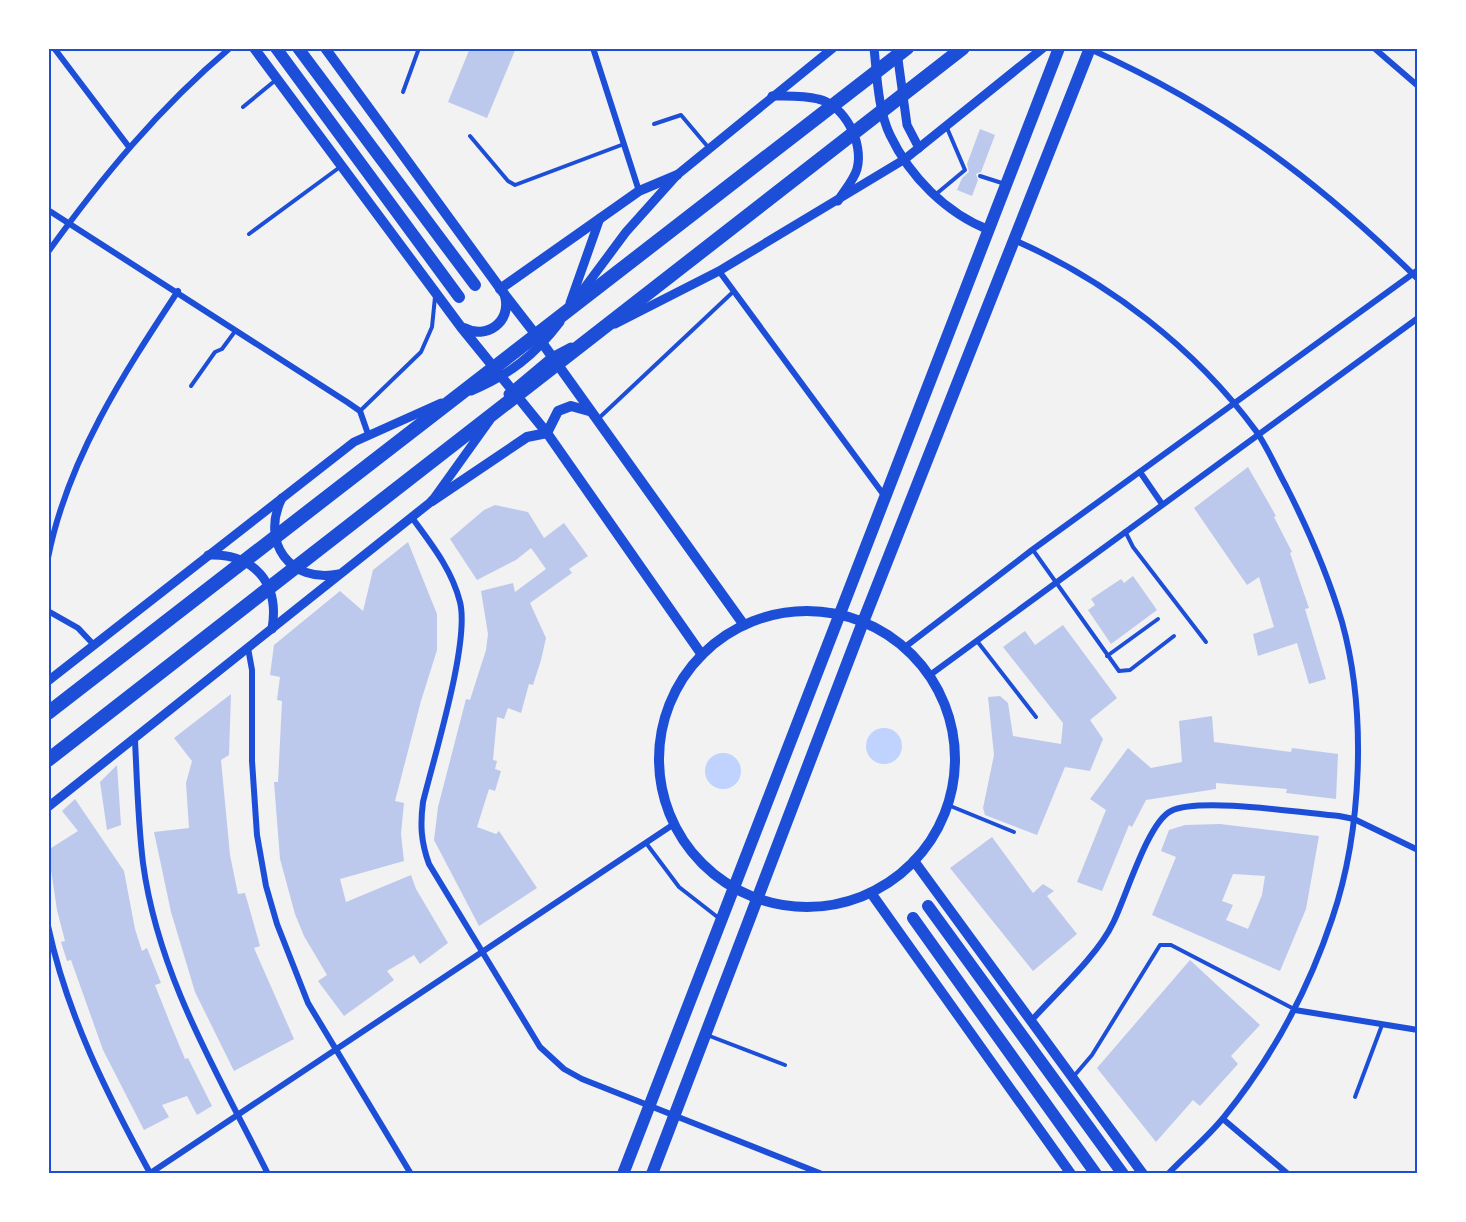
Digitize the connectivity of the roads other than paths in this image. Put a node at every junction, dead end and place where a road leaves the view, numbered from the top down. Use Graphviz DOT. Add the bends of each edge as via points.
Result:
graph roads {
  1 [pos="54,48"];
  2 [pos="230,48"];
  3 [pos="254,48"];
  4 [pos="276,48"];
  5 [pos="298,48"];
  6 [pos="325,48"];
  7 [pos="593,48"];
  8 [pos="833,48"];
  9 [pos="874,48"];
  10 [pos="897,48"];
  11 [pos="907,48"];
  12 [pos="963,48"];
  13 [pos="1043,48"];
  14 [pos="1059,48"];
  15 [pos="1090,48"];
  16 [pos="1374,48"];
  17 [pos="417,49"];
  18 [pos="277,78"];
  19 [pos="1418,86"];
  20 [pos="403,92"];
  21 [pos="772,96"];
  22 [pos="243,106"];
  23 [pos="654,124"];
  24 [pos="946,125"];
  25 [pos="470,136"];
  26 [pos="624,144"];
  27 [pos="129,147"];
  28 [pos="709,148"];
  29 [pos="919,148"];
  30 [pos="905,159"];
  31 [pos="341,166"];
  32 [pos="677,175"];
  33 [pos="980,176"];
  34 [pos="1006,185"];
  35 [pos="639,192"];
  36 [pos="934,196"];
  37 [pos="836,203"];
  38 [pos="48,210"];
  39 [pos="600,218"];
  40 [pos="69,223"];
  41 [pos="989,230"];
  42 [pos="249,234"];
  43 [pos="1014,240"];
  44 [pos="48,252"];
  45 [pos="719,271"];
  46 [pos="1416,275"];
  47 [pos="475,285"];
  48 [pos="178,291"];
  49 [pos="734,291"];
  50 [pos="502,292"];
  51 [pos="436,293"];
  52 [pos="459,297"];
  53 [pos="567,311"];
  54 [pos="1418,318"];
  55 [pos="461,327"];
  56 [pos="236,329"];
  57 [pos="543,344"];
  58 [pos="552,357"];
  59 [pos="502,378"];
  60 [pos="191,386"];
  61 [pos="512,390"];
  62 [pos="1234,404"];
  63 [pos="360,411"];
  64 [pos="594,417"];
  65 [pos="547,433"];
  66 [pos="368,434"];
  67 [pos="1258,434"];
  68 [pos="1140,472"];
  69 [pos="283,496"];
  70 [pos="886,498"];
  71 [pos="432,501"];
  72 [pos="1162,504"];
  73 [pos="413,519"];
  74 [pos="1125,531"];
  75 [pos="1032,550"];
  76 [pos="208,555"];
  77 [pos="48,558"];
  78 [pos="340,574"];
  79 [pos="1055,581"];
  80 [pos="48,611"];
  81 [pos="842,614"];
  82 [pos="1158,619"];
  83 [pos="863,622"];
  84 [pos="744,625"];
  85 [pos="272,629"];
  86 [pos="1174,636"];
  87 [pos="977,640"];
  88 [pos="1206,642"];
  89 [pos="94,645"];
  90 [pos="905,647"];
  91 [pos="248,648"];
  92 [pos="702,655"];
  93 [pos="1107,656"];
  94 [pos="930,675"];
  95 [pos="48,681"];
  96 [pos="48,713"];
  97 [pos="1036,717"];
  98 [pos="135,740"];
  99 [pos="48,760"];
  100 [pos="948,805"];
  101 [pos="48,807"];
  102 [pos="1354,819"];
  103 [pos="674,824"];
  104 [pos="1014,831"];
  105 [pos="646,843"];
  106 [pos="1418,850"];
  107 [pos="914,861"];
  108 [pos="734,889"];
  109 [pos="871,893"];
  110 [pos="758,898"];
  111 [pos="928,906"];
  112 [pos="913,918"];
  113 [pos="722,920"];
  114 [pos="48,926"];
  115 [pos="483,952"];
  116 [pos="1295,1010"];
  117 [pos="1031,1021"];
  118 [pos="1382,1024"];
  119 [pos="1418,1030"];
  120 [pos="706,1034"];
  121 [pos="336,1049"];
  122 [pos="784,1065"];
  123 [pos="1072,1078"];
  124 [pos="1355,1097"];
  125 [pos="651,1105"];
  126 [pos="237,1113"];
  127 [pos="675,1115"];
  128 [pos="1222,1119"];
  129 [pos="149,1174"];
  130 [pos="268,1174"];
  131 [pos="411,1174"];
  132 [pos="623,1174"];
  133 [pos="652,1174"];
  134 [pos="822,1174"];
  135 [pos="1071,1174"];
  136 [pos="1096,1174"];
  137 [pos="1123,1174"];
  138 [pos="1143,1174"];
  139 [pos="1168,1174"];
  140 [pos="1288,1174"];
  1 -- 27 [label="street"];
  2 -- 27 [label="street" via="170,102"];
  3 -- 18 [label="main road"];
  4 -- 52 [label="main road"];
  5 -- 47 [label="main road"];
  6 -- 50 [label="main road"];
  7 -- 26 [label="street"];
  8 -- 21 [label="street"];
  9 -- 30 [label="street" via="889,134"];
  10 -- 29 [label="street" via="907,125"];
  11 -- 96 [label="highway"];
  12 -- 99 [label="highway"];
  13 -- 24 [label="street"];
  14 -- 34 [label="main road"];
  15 -- 43 [label="main road"];
  15 -- 46 [label="street" via="1169,86 1288,164"];
  16 -- 19 [label="street"];
  17 -- 20 [label="lane"];
  18 -- 22 [label="lane"];
  18 -- 31 [label="main road"];
  21 -- 28 [label="street"];
  21 -- 37 [label="street" via="820,99 850,124 857,146 857,169"];
  23 -- 28 [label="lane" via="681,115"];
  24 -- 29 [label="street"];
  24 -- 36 [label="lane" via="965,170"];
  25 -- 26 [label="lane" via="508,181 516,185"];
  26 -- 35 [label="street"];
  27 -- 40 [label="street"];
  28 -- 32 [label="street"];
  29 -- 30 [label="street"];
  30 -- 36 [label="street"];
  30 -- 37 [label="street"];
  31 -- 42 [label="lane"];
  31 -- 51 [label="main road"];
  32 -- 35 [label="main road"];
  32 -- 53 [label="street" via="626,232"];
  33 -- 34 [label="lane"];
  34 -- 41 [label="main road"];
  35 -- 39 [label="main road"];
  36 -- 41 [label="street" via="958,216"];
  37 -- 45 [label="street"];
  38 -- 40 [label="street"];
  39 -- 50 [label="main road"];
  39 -- 53 [label="street"];
  40 -- 44 [label="street"];
  40 -- 48 [label="street"];
  41 -- 70 [label="main road"];
  43 -- 62 [label="street" via="1076,269 1127,303"];
  43 -- 83 [label="main road"];
  45 -- 49 [label="street"];
  45 -- 58 [label="street"];
  46 -- 62 [label="street"];
  48 -- 56 [label="street"];
  48 -- 77 [label="street" via="100,417"];
  49 -- 64 [label="lane"];
  49 -- 70 [label="street"];
  50 -- 55 [label="main road" via="507,310 495,328 482,332"];
  50 -- 57 [label="main road"];
  51 -- 55 [label="main road"];
  51 -- 63 [label="lane" via="432,327 421,352"];
  53 -- 57 [label="street"];
  54 -- 67 [label="street"];
  55 -- 59 [label="main road"];
  56 -- 60 [label="lane"];
  56 -- 63 [label="street"];
  57 -- 58 [label="main road"];
  57 -- 59 [label="street"];
  58 -- 61 [label="street"];
  58 -- 64 [label="main road"];
  59 -- 61 [label="main road"];
  59 -- 66 [label="street"];
  61 -- 65 [label="main road"];
  61 -- 71 [label="street"];
  62 -- 67 [label="street"];
  62 -- 68 [label="street"];
  63 -- 66 [label="street"];
  64 -- 65 [label="main road" via="579,406 564,407 554,416"];
  64 -- 84 [label="main road"];
  65 -- 71 [label="main road" via="526,437"];
  65 -- 92 [label="main road"];
  66 -- 69 [label="street"];
  67 -- 72 [label="street"];
  67 -- 102 [label="street" via="1308,529 1342,623 1356,704"];
  68 -- 72 [label="street"];
  68 -- 75 [label="street"];
  69 -- 76 [label="street"];
  69 -- 78 [label="street" via="273,528 283,555 310,575"];
  70 -- 81 [label="main road"];
  71 -- 73 [label="street"];
  72 -- 74 [label="street"];
  73 -- 78 [label="street"];
  73 -- 115 [label="street" via="442,558 461,605 459,654 423,802 422,844 429,864"];
  74 -- 79 [label="street"];
  74 -- 88 [label="lane"];
  75 -- 79 [label="lane"];
  75 -- 90 [label="street"];
  76 -- 85 [label="street" via="238,558 260,573 274,601"];
  76 -- 89 [label="street"];
  78 -- 85 [label="street"];
  79 -- 87 [label="street"];
  79 -- 93 [label="lane"];
  80 -- 89 [label="street" via="78,628"];
  81 -- 83 [label="main road"];
  81 -- 84 [label="main road" via="808,610 770,614"];
  81 -- 108 [label="main road"];
  82 -- 93 [label="lane"];
  83 -- 90 [label="main road"];
  83 -- 110 [label="main road"];
  84 -- 92 [label="main road"];
  85 -- 91 [label="street"];
  86 -- 93 [label="lane" via="1125,672 1114,667"];
  87 -- 94 [label="street"];
  87 -- 97 [label="lane"];
  89 -- 95 [label="street"];
  90 -- 94 [label="main road"];
  91 -- 98 [label="street"];
  91 -- 121 [label="street" via="252,670 254,806 266,886 308,1004"];
  92 -- 103 [label="main road" via="685,675 664,722 660,774"];
  94 -- 100 [label="main road" via="951,721 955,746"];
  98 -- 101 [label="street"];
  98 -- 126 [label="street" via="144,864 163,947 192,1028"];
  100 -- 104 [label="lane"];
  100 -- 107 [label="main road" via="930,842"];
  102 -- 106 [label="street"];
  102 -- 116 [label="street" via="1332,919"];
  102 -- 117 [label="street" via="1210,805 1172,810 1154,826 1113,925"];
  103 -- 105 [label="street"];
  103 -- 108 [label="main road" via="699,861"];
  105 -- 113 [label="lane" via="678,887"];
  105 -- 115 [label="street"];
  107 -- 109 [label="main road"];
  107 -- 117 [label="main road"];
  108 -- 110 [label="main road"];
  108 -- 113 [label="main road"];
  109 -- 110 [label="main road" via="838,904 803,908"];
  109 -- 135 [label="main road"];
  110 -- 120 [label="main road"];
  111 -- 137 [label="main road"];
  112 -- 136 [label="main road"];
  113 -- 125 [label="main road"];
  114 -- 129 [label="street" via="60,975 83,1039"];
  115 -- 121 [label="street"];
  115 -- 125 [label="street" via="551,1059 582,1078"];
  116 -- 118 [label="street"];
  116 -- 123 [label="lane" via="1171,945 1160,945 1092,1055"];
  116 -- 128 [label="street"];
  117 -- 123 [label="main road"];
  118 -- 119 [label="street"];
  118 -- 124 [label="lane"];
  120 -- 122 [label="lane"];
  120 -- 127 [label="main road"];
  121 -- 126 [label="street"];
  121 -- 131 [label="street"];
  123 -- 138 [label="main road"];
  125 -- 127 [label="street"];
  125 -- 132 [label="main road"];
  126 -- 129 [label="street"];
  126 -- 130 [label="street"];
  127 -- 133 [label="main road"];
  127 -- 134 [label="street"];
  128 -- 139 [label="street"];
  128 -- 140 [label="street"];
}
